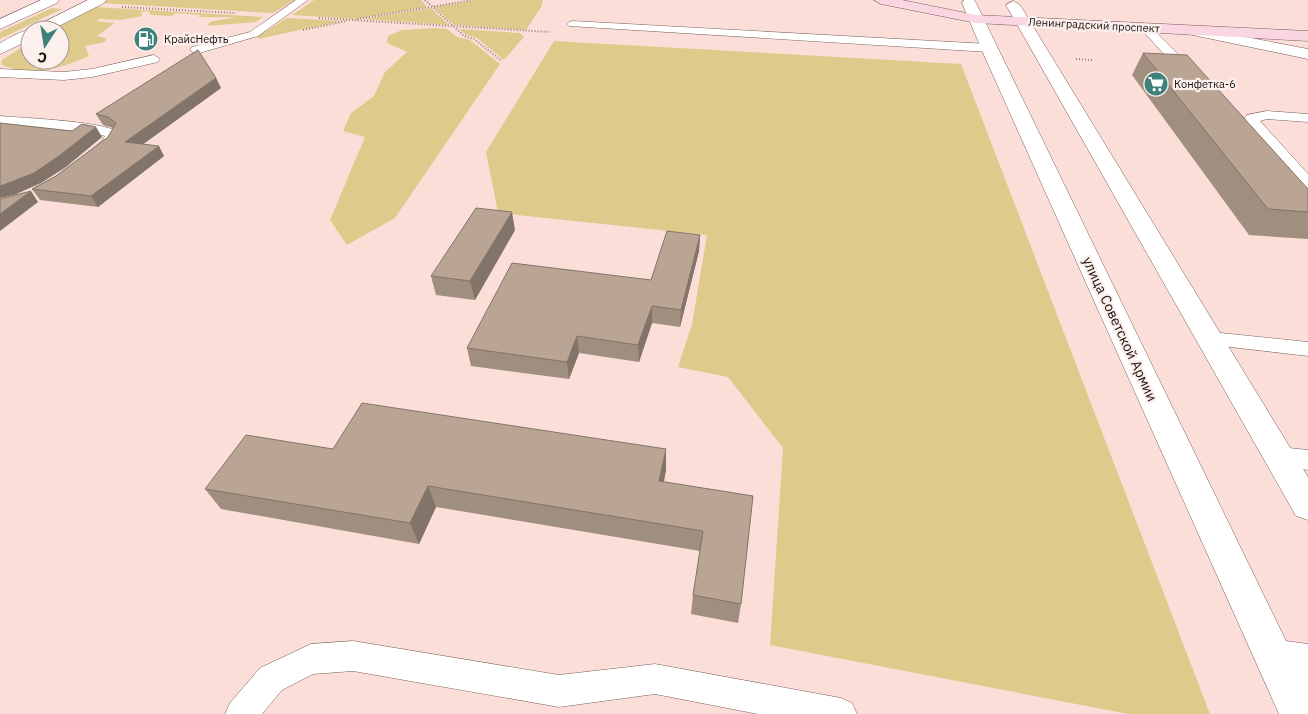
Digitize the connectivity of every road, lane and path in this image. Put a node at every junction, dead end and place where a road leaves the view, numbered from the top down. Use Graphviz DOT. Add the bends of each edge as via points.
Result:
graph roads {
  1 [pos="52,0"];
  2 [pos="303,0"];
  3 [pos="425,0"];
  4 [pos="473,0"];
  5 [pos="881,0"];
  6 [pos="910,0"];
  7 [pos="94,2"];
  8 [pos="980,6"];
  9 [pos="432,7"];
  10 [pos="1020,8"];
  11 [pos="280,16"];
  12 [pos="59,20"];
  13 [pos="351,20"];
  14 [pos="573,24"];
  15 [pos="0,25"];
  16 [pos="453,26"];
  17 [pos="1146,28"];
  18 [pos="303,30"];
  19 [pos="1188,30"];
  20 [pos="556,32"];
  21 [pos="1308,36"];
  22 [pos="20,39"];
  23 [pos="989,48"];
  24 [pos="0,50"];
  25 [pos="196,50"];
  26 [pos="1308,54"];
  27 [pos="1042,57"];
  28 [pos="154,59"];
  29 [pos="1092,60"];
  30 [pos="502,61"];
  31 [pos="0,73"];
  32 [pos="1190,74"];
  33 [pos="1308,118"];
  34 [pos="0,120"];
  35 [pos="84,161"];
  36 [pos="1308,183"];
  37 [pos="1211,339"];
  38 [pos="1308,349"];
  39 [pos="1279,457"];
  40 [pos="1308,460"];
  41 [pos="1308,506"];
  42 [pos="1291,661"];
  43 [pos="241,714"];
  44 [pos="841,714"];
  45 [pos="1300,714"];
  1 -- 15 [label="street"];
  2 -- 11 [label="lane"];
  3 -- 9 [label="path"];
  4 -- 9 [label="path"];
  5 -- 8 [label="main road, Ленинградский проспект"];
  6 -- 8 [label="main road, Ленинградский проспект"];
  7 -- 11 [label="path"];
  7 -- 12 [label="street"];
  8 -- 10 [label="main road, Ленинградский проспект"];
  8 -- 10 [label="main road, Ленинградский проспект"];
  8 -- 23 [label="street, улица Советской Армии"];
  9 -- 13 [label="path"];
  9 -- 16 [label="path"];
  10 -- 17 [label="main road, Ленинградский проспект"];
  10 -- 27 [label="street"];
  11 -- 13 [label="path"];
  11 -- 25 [label="lane" via="254,34"];
  13 -- 16 [label="path"];
  13 -- 18 [label="path"];
  14 -- 23 [label="lane"];
  16 -- 20 [label="path"];
  16 -- 30 [label="path"];
  17 -- 19 [label="main road, Ленинградский проспект"];
  17 -- 32 [label="lane"];
  19 -- 21 [label="main road, Ленинградский проспект"];
  19 -- 26 [label="street"];
  22 -- 24 [label="street"];
  23 -- 42 [label="street, улица Советской Армии"];
  27 -- 29 [label="path"];
  27 -- 37 [label="street"];
  28 -- 31 [label="lane" via="64,76"];
  33 -- 36 [label="lane" via="1267,115 1252,118 1254,125"];
  34 -- 35 [label="lane" via="97,129 113,134 108,144"];
  37 -- 38 [label="lane"];
  37 -- 39 [label="street"];
  39 -- 40 [label="lane"];
  39 -- 41 [label="street"];
  42 -- 45 [label="street, улица Советской Армии"];
  43 -- 44 [label="lane" via="271,679 311,659 353,656 559,690 655,680"];
}
